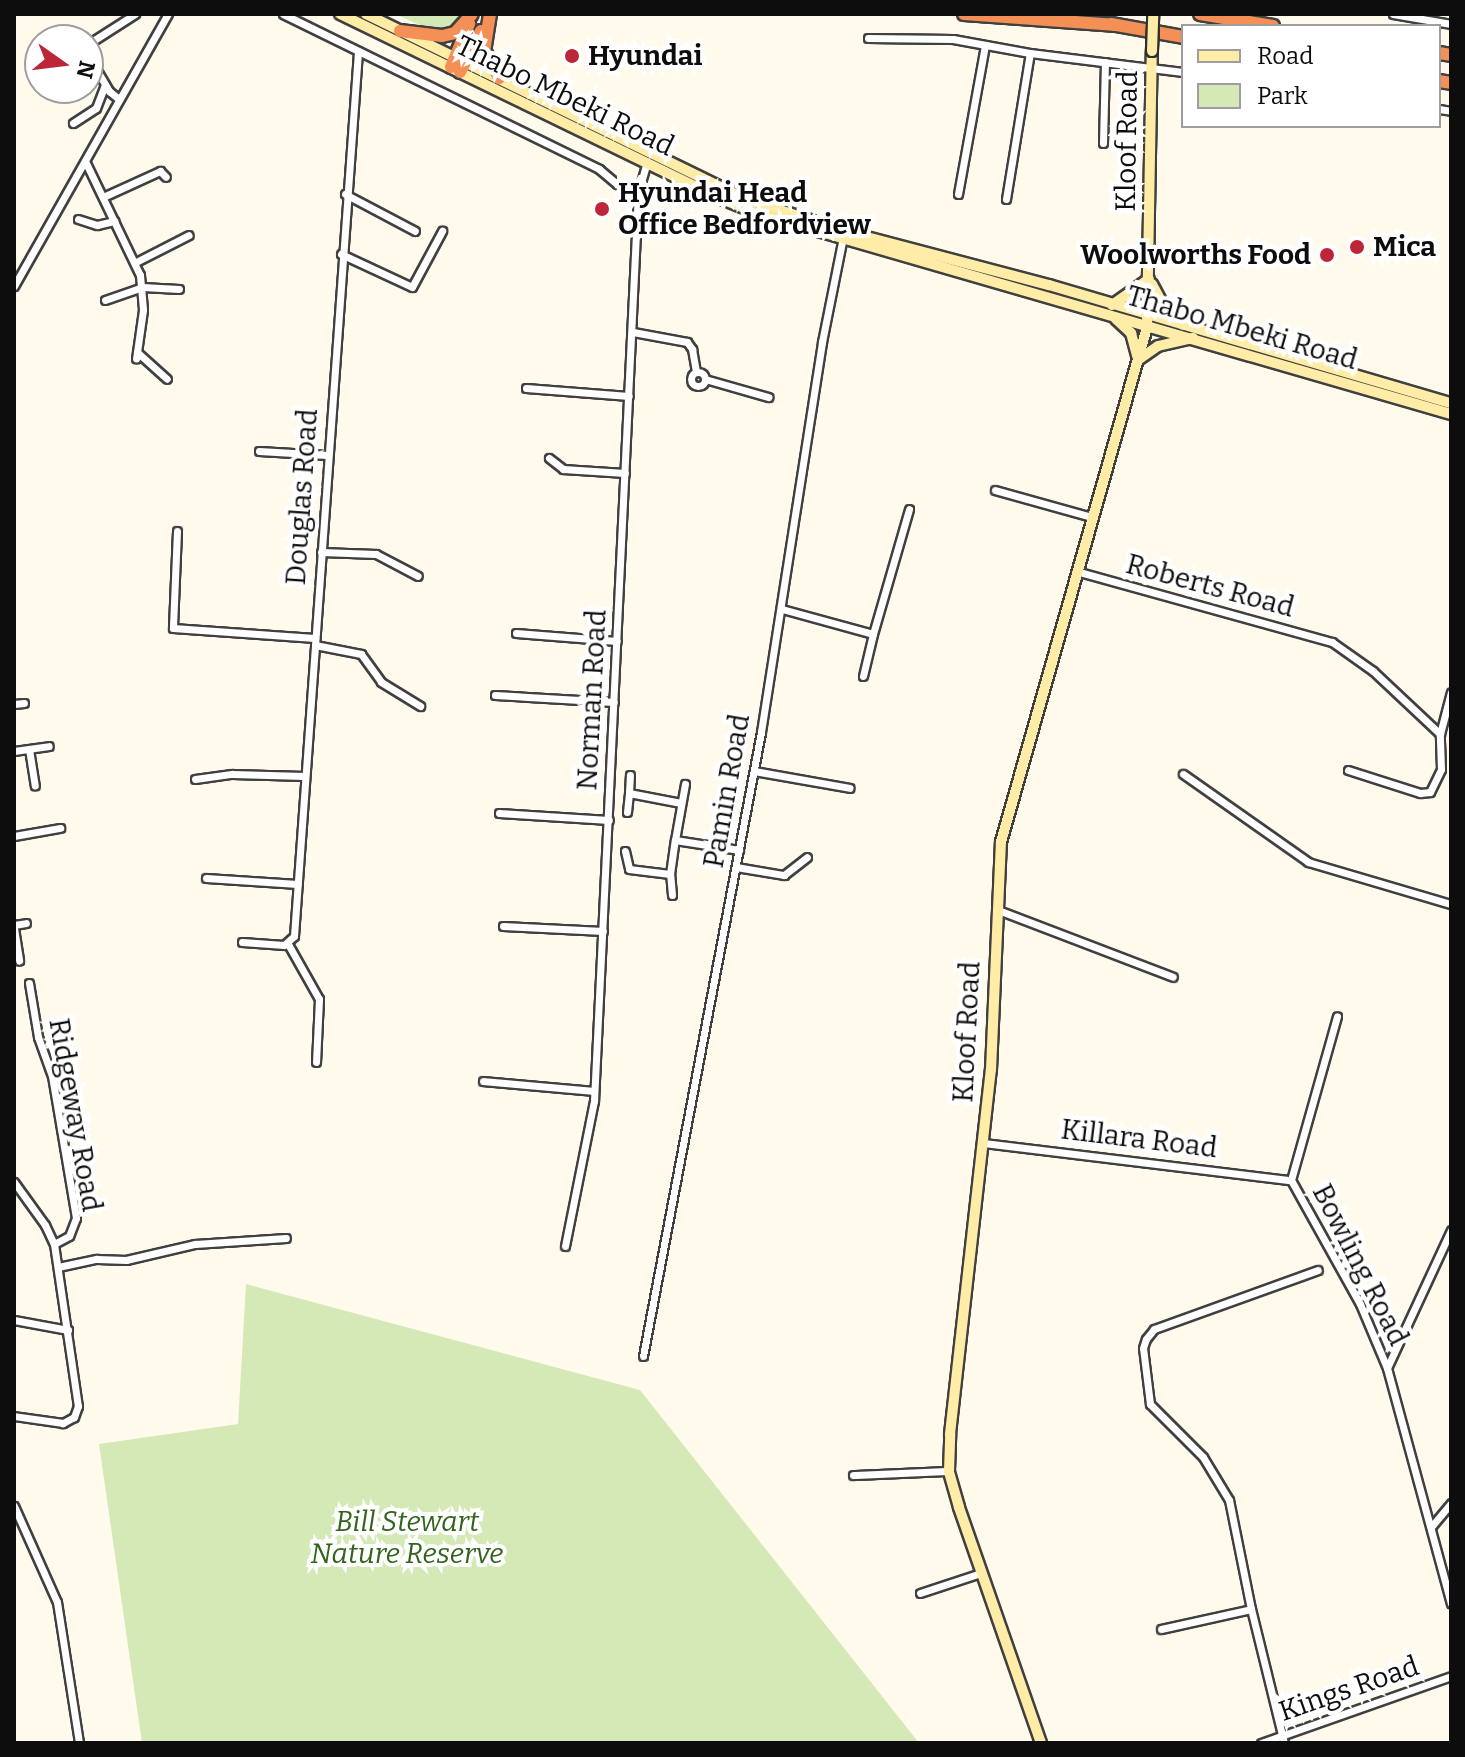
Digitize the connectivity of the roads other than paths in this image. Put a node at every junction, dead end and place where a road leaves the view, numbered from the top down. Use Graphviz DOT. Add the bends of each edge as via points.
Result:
graph roads {
  1 [pos="135,14"];
  2 [pos="168,14"];
  3 [pos="283,14"];
  4 [pos="340,14"];
  5 [pos="366,14"];
  6 [pos="473,14"];
  7 [pos="490,14"];
  8 [pos="964,14"];
  9 [pos="1049,14"];
  10 [pos="1153,14"];
  11 [pos="1200,14"];
  12 [pos="1393,14"];
  13 [pos="1261,24"];
  14 [pos="1451,24"];
  15 [pos="1117,25"];
  16 [pos="400,31"];
  17 [pos="104,34"];
  18 [pos="1181,37"];
  19 [pos="868,38"];
  20 [pos="985,46"];
  21 [pos="358,51"];
  22 [pos="1030,53"];
  23 [pos="1105,62"];
  24 [pos="458,64"];
  25 [pos="1152,67"];
  26 [pos="1181,72"];
  27 [pos="499,78"];
  28 [pos="105,85"];
  29 [pos="119,99"];
  30 [pos="73,123"];
  31 [pos="1103,143"];
  32 [pos="648,158"];
  33 [pos="86,163"];
  34 [pos="166,177"];
  35 [pos="638,193"];
  36 [pos="345,194"];
  37 [pos="958,194"];
  38 [pos="103,197"];
  39 [pos="1006,199"];
  40 [pos="78,219"];
  41 [pos="115,221"];
  42 [pos="823,229"];
  43 [pos="415,231"];
  44 [pos="442,231"];
  45 [pos="189,235"];
  46 [pos="843,235"];
  47 [pos="341,254"];
  48 [pos="136,262"];
  49 [pos="978,271"];
  50 [pos="1149,277"];
  51 [pos="14,286"];
  52 [pos="142,287"];
  53 [pos="179,289"];
  54 [pos="105,300"];
  55 [pos="1112,305"];
  56 [pos="1114,317"];
  57 [pos="1148,321"];
  58 [pos="1185,327"];
  59 [pos="633,332"];
  60 [pos="1194,338"];
  61 [pos="1137,360"];
  62 [pos="167,379"];
  63 [pos="1380,386"];
  64 [pos="526,388"];
  65 [pos="629,396"];
  66 [pos="768,397"];
  67 [pos="1451,403"];
  68 [pos="1451,414"];
  69 [pos="259,451"];
  70 [pos="327,455"];
  71 [pos="549,458"];
  72 [pos="625,473"];
  73 [pos="995,490"];
  74 [pos="909,509"];
  75 [pos="1092,517"];
  76 [pos="177,531"];
  77 [pos="321,552"];
  78 [pos="1076,571"];
  79 [pos="418,576"];
  80 [pos="782,609"];
  81 [pos="516,633"];
  82 [pos="873,634"];
  83 [pos="315,641"];
  84 [pos="617,641"];
  85 [pos="863,676"];
  86 [pos="1451,692"];
  87 [pos="495,695"];
  88 [pos="614,702"];
  89 [pos="24,703"];
  90 [pos="14,704"];
  91 [pos="420,706"];
  92 [pos="1440,734"];
  93 [pos="49,746"];
  94 [pos="29,749"];
  95 [pos="14,751"];
  96 [pos="1348,770"];
  97 [pos="754,771"];
  98 [pos="1183,774"];
  99 [pos="630,775"];
  100 [pos="305,776"];
  101 [pos="195,779"];
  102 [pos="685,784"];
  103 [pos="35,786"];
  104 [pos="850,788"];
  105 [pos="629,793"];
  106 [pos="681,803"];
  107 [pos="627,812"];
  108 [pos="499,813"];
  109 [pos="609,820"];
  110 [pos="60,828"];
  111 [pos="14,836"];
  112 [pos="675,840"];
  113 [pos="739,850"];
  114 [pos="625,851"];
  115 [pos="807,857"];
  116 [pos="736,867"];
  117 [pos="670,874"];
  118 [pos="206,878"];
  119 [pos="298,884"];
  120 [pos="672,895"];
  121 [pos="1451,904"];
  122 [pos="998,910"];
  123 [pos="26,923"];
  124 [pos="14,926"];
  125 [pos="503,926"];
  126 [pos="603,931"];
  127 [pos="242,942"];
  128 [pos="288,944"];
  129 [pos="19,961"];
  130 [pos="1173,977"];
  131 [pos="29,983"];
  132 [pos="1337,1016"];
  133 [pos="316,1062"];
  134 [pos="483,1081"];
  135 [pos="594,1091"];
  136 [pos="983,1143"];
  137 [pos="1291,1180"];
  138 [pos="14,1182"];
  139 [pos="1451,1230"];
  140 [pos="286,1238"];
  141 [pos="54,1244"];
  142 [pos="565,1246"];
  143 [pos="58,1267"];
  144 [pos="1318,1270"];
  145 [pos="14,1320"];
  146 [pos="68,1330"];
  147 [pos="643,1356"];
  148 [pos="1387,1368"];
  149 [pos="14,1416"];
  150 [pos="949,1471"];
  151 [pos="853,1475"];
  152 [pos="1451,1503"];
  153 [pos="14,1506"];
  154 [pos="1431,1527"];
  155 [pos="981,1573"];
  156 [pos="920,1593"];
  157 [pos="1451,1603"];
  158 [pos="1251,1609"];
  159 [pos="1161,1629"];
  160 [pos="1451,1676"];
  161 [pos="1283,1739"];
  162 [pos="79,1743"];
  163 [pos="1041,1743"];
  164 [pos="1261,1743"];
  1 -- 17 [label="street"];
  2 -- 29 [label="street"];
  3 -- 21 [label="street"];
  4 -- 24 [label="main road, Thabo Mbeki Road"];
  5 -- 16 [label="main road, Thabo Mbeki Road"];
  6 -- 16 [label="highway" via="455,33"];
  6 -- 24 [label="highway"];
  7 -- 24 [label="highway"];
  7 -- 27 [label="highway" via="484,50"];
  8 -- 15 [label="highway"];
  9 -- 15 [label="highway"];
  10 -- 25 [label="main road, Kloof Road, bridge"];
  11 -- 13 [label="highway"];
  12 -- 14 [label="street"];
  15 -- 18 [label="highway"];
  16 -- 24 [label="main road, Thabo Mbeki Road"];
  19 -- 20 [label="street" via="953,39"];
  20 -- 22 [label="street"];
  20 -- 37 [label="street"];
  21 -- 35 [label="street"];
  21 -- 36 [label="street, Douglas Road"];
  22 -- 23 [label="street"];
  22 -- 39 [label="street"];
  23 -- 25 [label="street"];
  23 -- 31 [label="street"];
  24 -- 27 [label="main road, Thabo Mbeki Road"];
  24 -- 32 [label="main road, Thabo Mbeki Road"];
  25 -- 26 [label="street"];
  25 -- 50 [label="main road, Kloof Road"];
  27 -- 32 [label="main road, Thabo Mbeki Road"];
  28 -- 29 [label="street"];
  28 -- 30 [label="street" via="96,108"];
  29 -- 33 [label="street"];
  32 -- 35 [label="street, Norman Road"];
  32 -- 42 [label="main road, Thabo Mbeki Road"];
  32 -- 42 [label="main road, Thabo Mbeki Road" via="724,201"];
  33 -- 38 [label="street"];
  33 -- 51 [label="street"];
  34 -- 38 [label="street" via="160,171"];
  35 -- 59 [label="street, Norman Road"];
  36 -- 43 [label="street"];
  36 -- 47 [label="street, Douglas Road"];
  38 -- 41 [label="street"];
  40 -- 41 [label="street" via="97,225"];
  41 -- 48 [label="street"];
  42 -- 46 [label="main road, Thabo Mbeki Road"];
  44 -- 47 [label="street" via="412,287"];
  45 -- 48 [label="street"];
  46 -- 49 [label="main road, Thabo Mbeki Road"];
  46 -- 80 [label="street, Pamin Road"];
  47 -- 70 [label="street, Douglas Road"];
  48 -- 52 [label="street"];
  49 -- 55 [label="main road, Thabo Mbeki Road"];
  49 -- 56 [label="main road, Thabo Mbeki Road"];
  50 -- 55 [label="main road"];
  50 -- 57 [label="main road, Kloof Road"];
  50 -- 58 [label="main road" via="1158,299"];
  52 -- 53 [label="street"];
  52 -- 54 [label="street"];
  52 -- 62 [label="street" via="137,356"];
  55 -- 57 [label="main road, Thabo Mbeki Road"];
  56 -- 57 [label="main road, Thabo Mbeki Road"];
  56 -- 61 [label="main road" via="1131,333"];
  57 -- 58 [label="main road, Thabo Mbeki Road"];
  57 -- 60 [label="main road, Thabo Mbeki Road"];
  57 -- 61 [label="main road, Kloof Road"];
  58 -- 63 [label="main road, Thabo Mbeki Road"];
  59 -- 65 [label="street, Norman Road"];
  59 -- 66 [label="street" via="687,342 694,384 705,379"];
  60 -- 61 [label="main road" via="1158,346"];
  60 -- 63 [label="main road, Thabo Mbeki Road"];
  61 -- 75 [label="main road, Kloof Road"];
  63 -- 67 [label="main road"];
  63 -- 68 [label="main road"];
  64 -- 65 [label="street"];
  65 -- 72 [label="street, Norman Road"];
  69 -- 70 [label="street"];
  70 -- 77 [label="street, Douglas Road"];
  71 -- 72 [label="street" via="563,469"];
  72 -- 84 [label="street, Norman Road"];
  73 -- 75 [label="street"];
  74 -- 82 [label="street"];
  75 -- 78 [label="main road, Kloof Road"];
  76 -- 83 [label="street" via="173,628"];
  77 -- 79 [label="street" via="376,554"];
  77 -- 83 [label="street, Douglas Road"];
  78 -- 92 [label="street, Roberts Road" via="1332,642 1373,671"];
  78 -- 122 [label="main road, Kloof Road" via="1006,817"];
  80 -- 82 [label="street"];
  80 -- 97 [label="street, Pamin Road"];
  81 -- 84 [label="street"];
  82 -- 85 [label="street"];
  83 -- 91 [label="street" via="361,654 381,682"];
  83 -- 100 [label="street, Douglas Road"];
  84 -- 88 [label="street, Norman Road"];
  86 -- 92 [label="street"];
  87 -- 88 [label="street"];
  88 -- 109 [label="street, Norman Road"];
  89 -- 90 [label="street"];
  92 -- 96 [label="street" via="1441,769 1430,792"];
  93 -- 94 [label="street"];
  94 -- 95 [label="street"];
  94 -- 103 [label="street"];
  97 -- 104 [label="street"];
  97 -- 113 [label="street, Pamin Road"];
  98 -- 121 [label="street" via="1308,862"];
  99 -- 105 [label="street"];
  100 -- 101 [label="street"];
  100 -- 119 [label="street, Douglas Road"];
  102 -- 106 [label="street"];
  105 -- 106 [label="street"];
  105 -- 107 [label="street"];
  106 -- 112 [label="street"];
  108 -- 109 [label="street"];
  109 -- 126 [label="street, Norman Road"];
  110 -- 111 [label="street"];
  112 -- 113 [label="street"];
  112 -- 117 [label="street"];
  113 -- 116 [label="street, Pamin Road"];
  114 -- 117 [label="street" via="629,869"];
  115 -- 116 [label="street" via="784,875"];
  116 -- 147 [label="street, Pamin Road"];
  117 -- 120 [label="street"];
  118 -- 119 [label="street"];
  119 -- 128 [label="street, Douglas Road" via="294,936"];
  122 -- 130 [label="street"];
  122 -- 136 [label="main road, Kloof Road"];
  123 -- 124 [label="street"];
  124 -- 129 [label="street"];
  125 -- 126 [label="street"];
  126 -- 135 [label="street, Norman Road"];
  127 -- 128 [label="street"];
  128 -- 133 [label="street" via="319,999"];
  131 -- 141 [label="street, Ridgeway Road" via="38,1037 52,1076 76,1218 69,1236"];
  132 -- 137 [label="street"];
  134 -- 135 [label="street"];
  135 -- 142 [label="street, Norman Road"];
  136 -- 137 [label="street, Killara Road"];
  136 -- 150 [label="main road, Kloof Road"];
  137 -- 148 [label="street, Bowling Road" via="1360,1304"];
  138 -- 141 [label="street"];
  139 -- 148 [label="street"];
  140 -- 143 [label="street" via="195,1244 126,1260"];
  141 -- 143 [label="street"];
  143 -- 146 [label="street"];
  144 -- 158 [label="street" via="1154,1329 1143,1348 1150,1404 1203,1457 1229,1500"];
  145 -- 146 [label="street"];
  146 -- 149 [label="street" via="78,1402 74,1417 59,1424"];
  148 -- 154 [label="street, Bowling Road"];
  150 -- 151 [label="street"];
  150 -- 155 [label="main road, Kloof Road"];
  152 -- 154 [label="street"];
  153 -- 162 [label="street" via="57,1602"];
  154 -- 157 [label="street, Bowling Road"];
  155 -- 156 [label="street"];
  155 -- 163 [label="main road, Kloof Road"];
  158 -- 159 [label="street"];
  158 -- 161 [label="street"];
  160 -- 161 [label="street, Kings Road"];
  161 -- 164 [label="street, Kings Road"];
}
